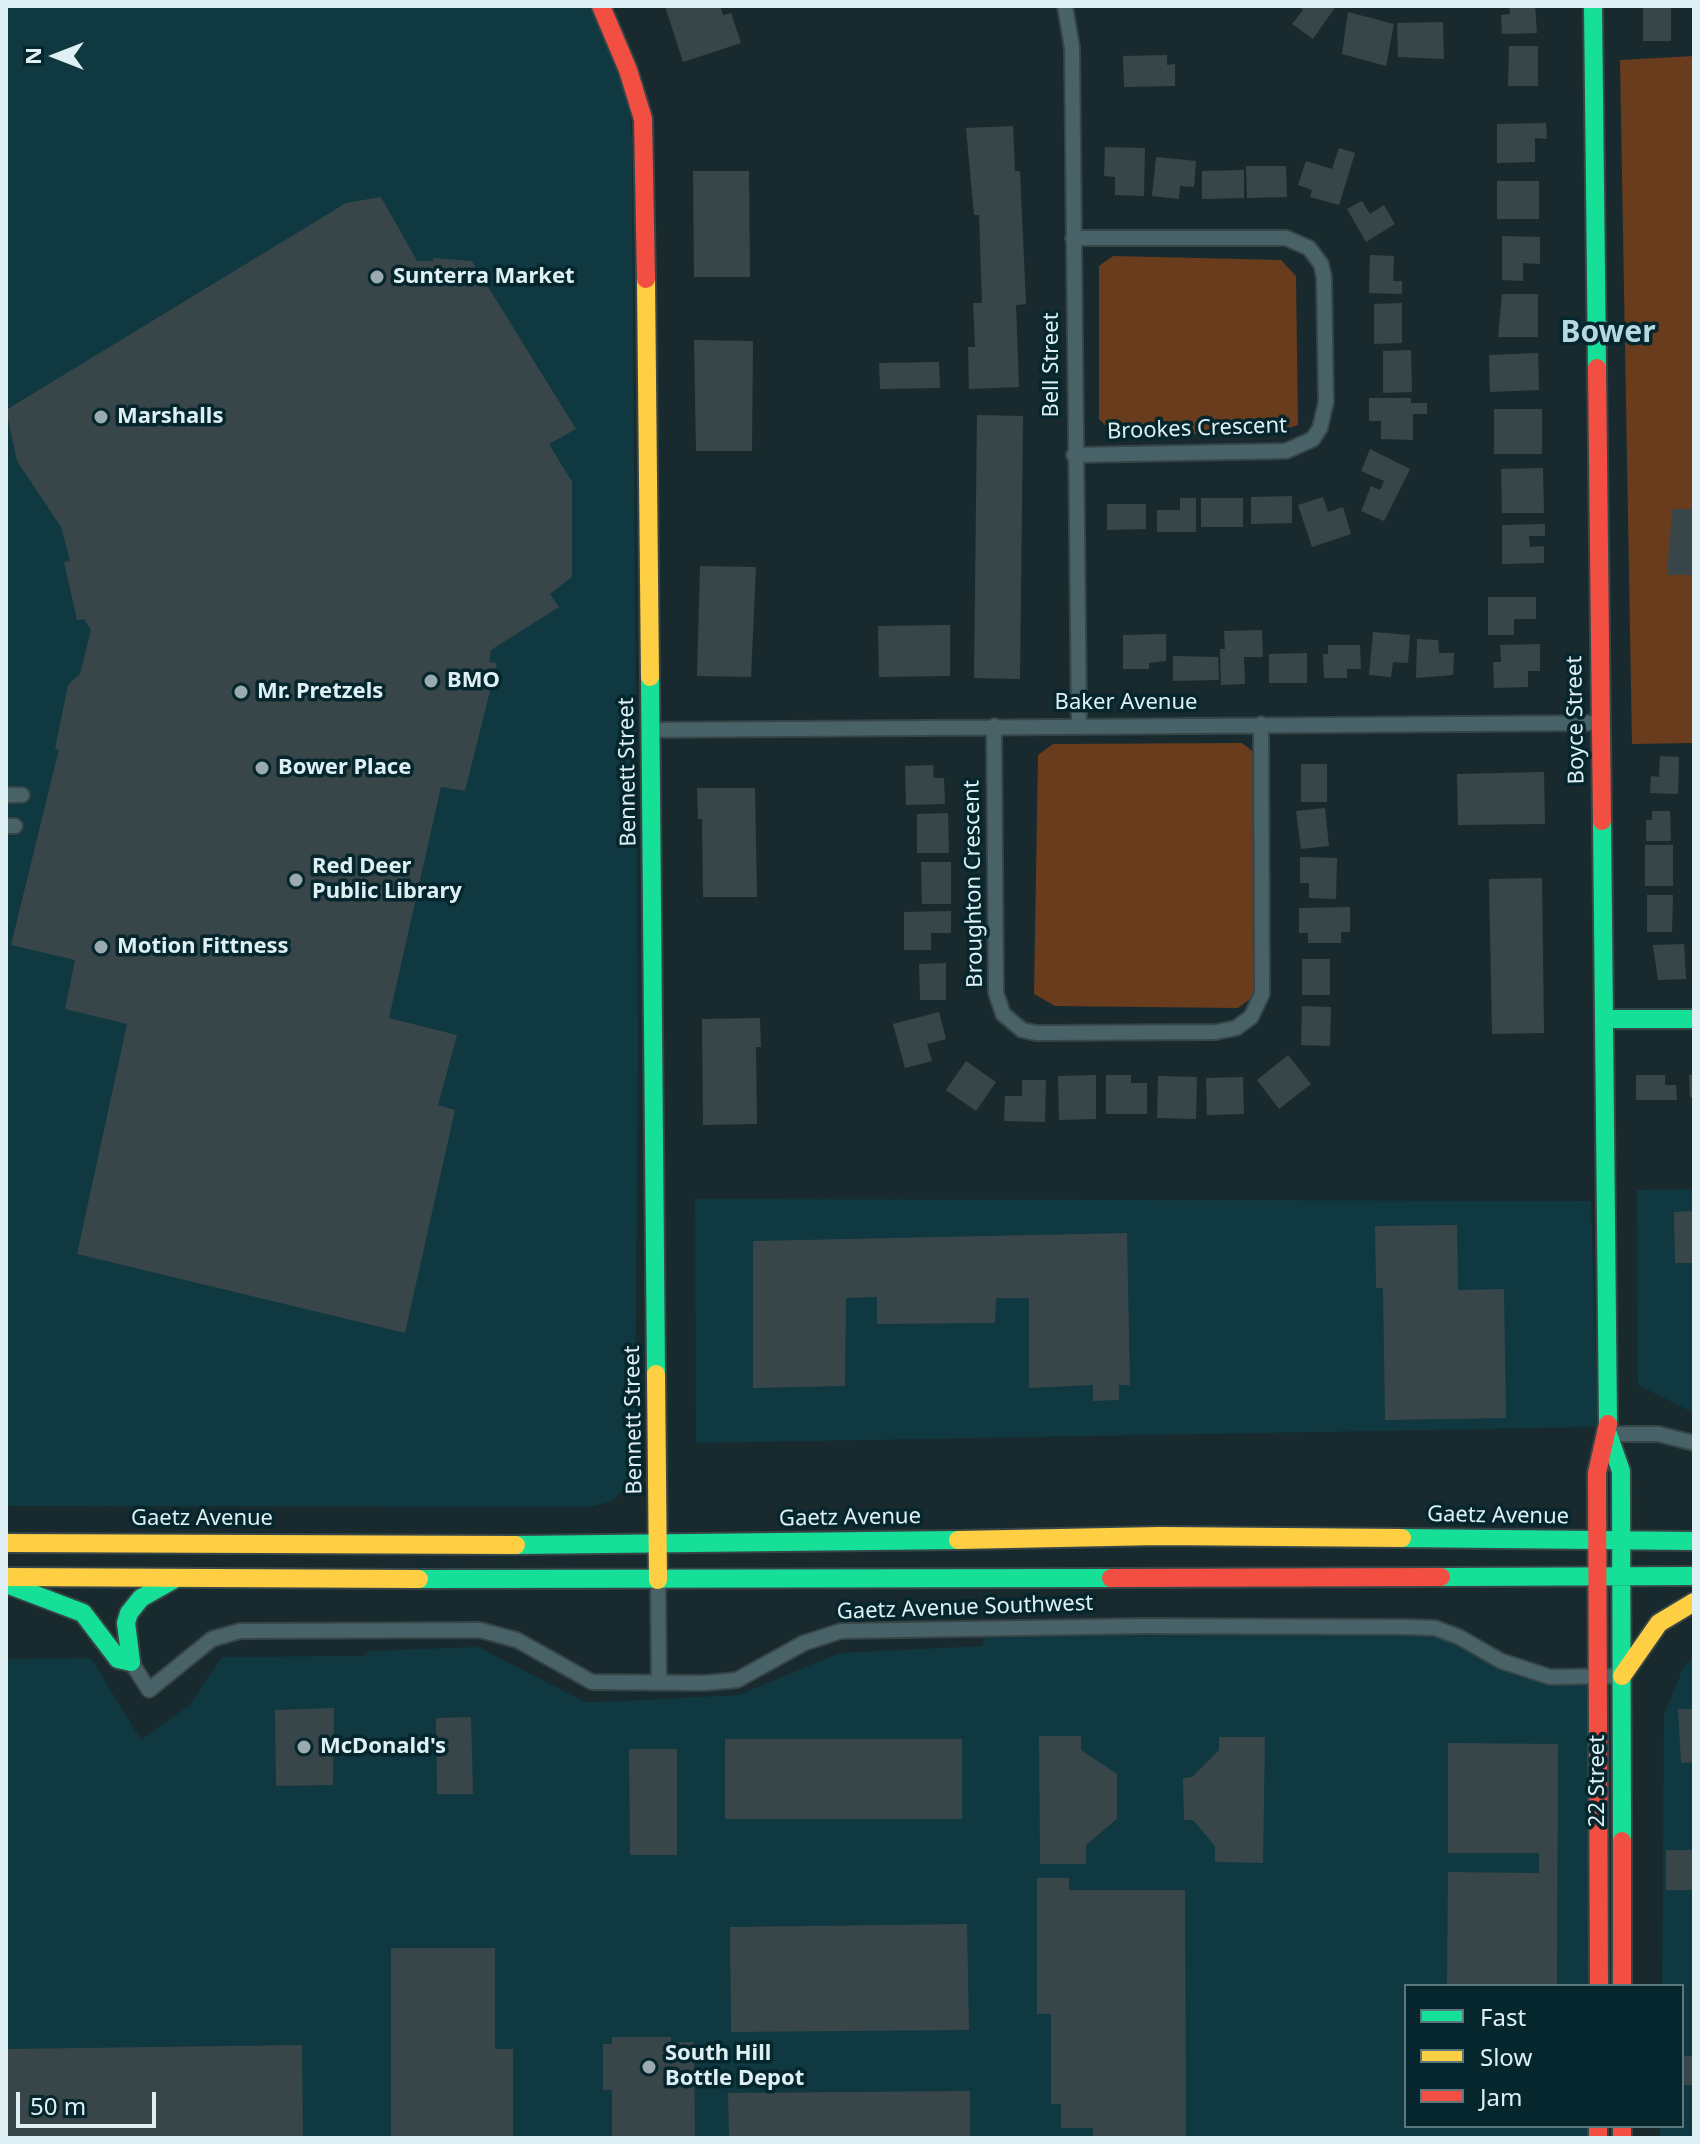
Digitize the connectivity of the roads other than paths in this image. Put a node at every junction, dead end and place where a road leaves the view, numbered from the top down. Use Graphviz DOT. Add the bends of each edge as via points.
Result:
graph roads {
  1 [pos="601,6"];
  2 [pos="1065,6"];
  3 [pos="1593,6"];
  4 [pos="1073,238"];
  5 [pos="1074,455"];
  6 [pos="1600,723"];
  7 [pos="1261,724"];
  8 [pos="1079,725"];
  9 [pos="994,726"];
  10 [pos="652,730"];
  11 [pos="6,795"];
  12 [pos="22,795"];
  13 [pos="1604,1019"];
  14 [pos="1694,1019"];
  15 [pos="1608,1434"];
  16 [pos="1694,1443"];
  17 [pos="1597,1541"];
  18 [pos="1622,1541"];
  19 [pos="1694,1541"];
  20 [pos="6,1543"];
  21 [pos="658,1546"];
  22 [pos="1622,1575"];
  23 [pos="1597,1576"];
  24 [pos="1694,1576"];
  25 [pos="6,1577"];
  26 [pos="176,1578"];
  27 [pos="658,1580"];
  28 [pos="6,1585"];
  29 [pos="1694,1602"];
  30 [pos="131,1662"];
  31 [pos="1599,1676"];
  32 [pos="1622,1676"];
  33 [pos="659,1683"];
  34 [pos="1599,1984"];
  35 [pos="1622,1984"];
  1 -- 10 [label="street, Bennett Street" via="643,119"];
  2 -- 4 [label="street, Bell Street" via="1072,48"];
  3 -- 6 [label="street, Boyce Street"];
  4 -- 5 [label="street, Bell Street"];
  4 -- 5 [label="street, Brookes Crescent" via="1286,238 1309,248 1324,277 1326,402 1313,439 1286,451"];
  5 -- 8 [label="street, Bell Street"];
  6 -- 7 [label="street, Baker Avenue"];
  6 -- 13 [label="street, Boyce Street"];
  7 -- 8 [label="street, Baker Avenue"];
  7 -- 9 [label="street, Broughton Crescent" via="1262,994 1251,1017 1236,1028 1201,1033 1036,1033 1022,1030 1003,1014 996,993"];
  8 -- 9 [label="street, Baker Avenue"];
  9 -- 10 [label="street, Baker Avenue"];
  10 -- 21 [label="street, Bennett Street"];
  11 -- 12 [label="street"];
  13 -- 14 [label="street"];
  13 -- 15 [label="street, Boyce Street"];
  15 -- 16 [label="street" via="1667,1435"];
  15 -- 17 [label="street, Boyce Street" via="1597,1473"];
  15 -- 18 [label="street, Boyce Street" via="1621,1471"];
  17 -- 18 [label="street, Gaetz Avenue"];
  17 -- 21 [label="street, Gaetz Avenue" via="1160,1536"];
  17 -- 23 [label="street, Boyce Street"];
  18 -- 19 [label="street, Gaetz Avenue"];
  18 -- 22 [label="street, Boyce Street"];
  20 -- 21 [label="street, Gaetz Avenue"];
  21 -- 27 [label="street, Bennett Street"];
  22 -- 23 [label="street"];
  22 -- 24 [label="street"];
  22 -- 32 [label="street, 22 Street"];
  23 -- 27 [label="street"];
  23 -- 31 [label="street, 22 Street"];
  25 -- 26 [label="street"];
  26 -- 27 [label="street"];
  26 -- 30 [label="street" via="141,1598 129,1613"];
  27 -- 33 [label="street"];
  28 -- 30 [label="street" via="83,1613 118,1659"];
  29 -- 32 [label="street" via="1659,1623"];
  30 -- 33 [label="street, Gaetz Avenue Southwest" via="149,1690 212,1639 240,1631 480,1630 517,1640 592,1682"];
  31 -- 32 [label="street, Gaetz Avenue Southwest"];
  31 -- 33 [label="street, Gaetz Avenue Southwest" via="1550,1677 1501,1661 1435,1628 1143,1626 841,1631 804,1643 737,1680"];
  31 -- 34 [label="street, 22 Street"];
  32 -- 35 [label="street, 22 Street"];
}
